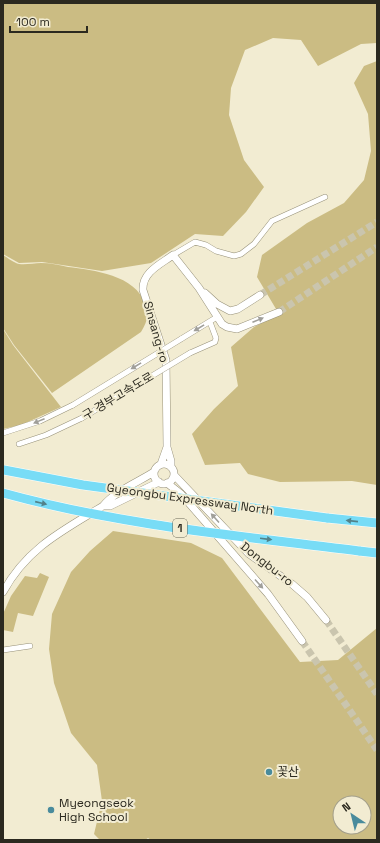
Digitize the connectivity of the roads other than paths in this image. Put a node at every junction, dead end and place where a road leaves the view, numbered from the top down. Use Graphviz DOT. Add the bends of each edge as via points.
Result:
graph roads {
  1 [pos="325,197"];
  2 [pos="174,255"];
  3 [pos="199,288"];
  4 [pos="260,295"];
  5 [pos="279,312"];
  6 [pos="217,317"];
  7 [pos="210,322"];
  8 [pos="3,433"];
  9 [pos="19,444"];
  10 [pos="167,447"];
  11 [pos="161,464"];
  12 [pos="171,467"];
  13 [pos="4,470"];
  14 [pos="154,472"];
  15 [pos="174,475"];
  16 [pos="159,482"];
  17 [pos="167,483"];
  18 [pos="3,493"];
  19 [pos="103,506"];
  20 [pos="377,523"];
  21 [pos="377,553"];
  22 [pos="3,592"];
  23 [pos="326,620"];
  24 [pos="302,641"];
  25 [pos="30,646"];
  26 [pos="3,650"];
  1 -- 2 [label="street, Sinsang-ro" via="272,221 254,244 242,254 234,256 195,242"];
  2 -- 3 [label="main road"];
  2 -- 10 [label="main road, Sinsang-ro" via="153,269 143,283 166,360"];
  3 -- 4 [label="main road" via="217,304 230,311"];
  3 -- 6 [label="main road"];
  6 -- 5 [label="main road, one-way" via="227,328 237,329"];
  6 -- 7 [label="street, 구 경부고속도로"];
  7 -- 8 [label="street, 구 경부고속도로, one-way, bridge" via="72,405 40,421"];
  7 -- 9 [label="street, 구 경부고속도로, bridge" via="215,342 190,353 82,418"];
  10 -- 11 [label="main road"];
  10 -- 12 [label="main road" via="172,461"];
  11 -- 12 [label="main road"];
  11 -- 14 [label="main road"];
  12 -- 15 [label="main road"];
  20 -- 13 [label="highway, Gyeongbu Expressway North, one-way, bridge" via="83,485"];
  14 -- 16 [label="main road"];
  14 -- 19 [label="main road"];
  15 -- 17 [label="main road"];
  23 -- 15 [label="main road, Dongbu-ro, one-way" via="292,584 249,554"];
  16 -- 17 [label="main road"];
  16 -- 19 [label="main road" via="110,506"];
  17 -- 24 [label="main road, Dongbu-ro, one-way" via="181,494 268,594"];
  18 -- 21 [label="highway, 1, one-way, bridge" via="107,517"];
  19 -- 22 [label="main road" via="42,545 23,563"];
  25 -- 26 [label="street"];
}
